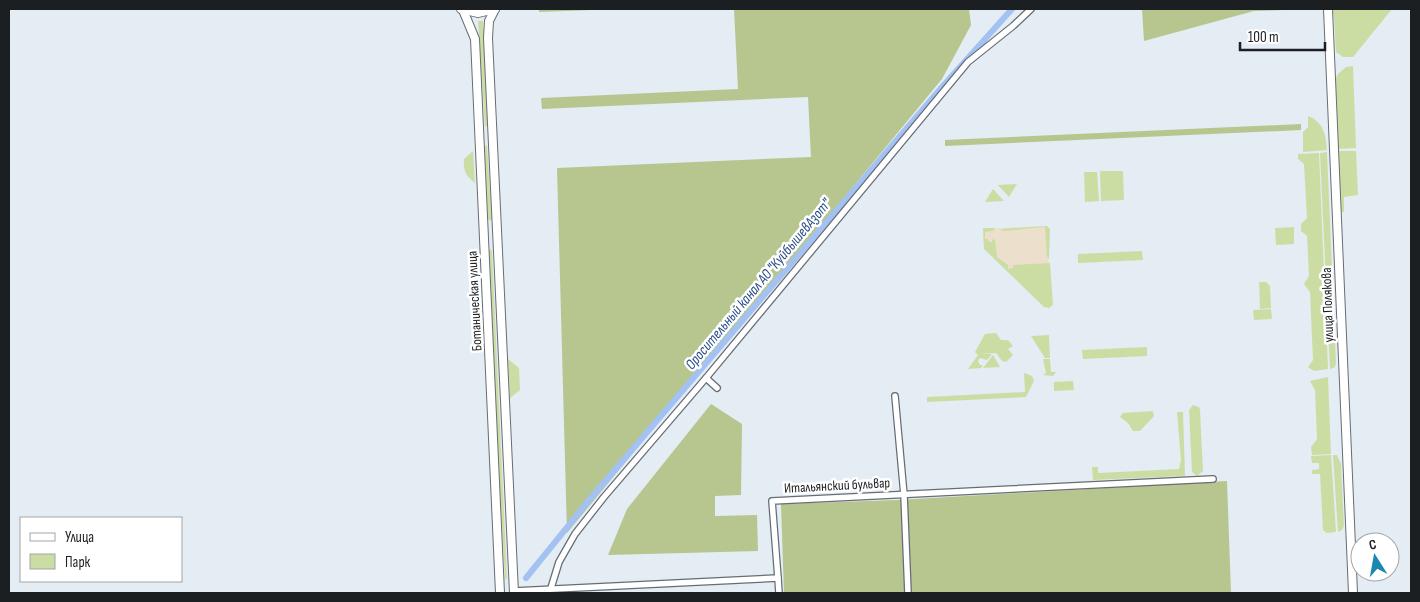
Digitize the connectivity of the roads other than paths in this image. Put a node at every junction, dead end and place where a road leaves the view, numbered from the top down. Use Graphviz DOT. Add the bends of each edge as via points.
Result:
graph roads {
  1 [pos="462,9"];
  2 [pos="495,9"];
  3 [pos="1030,9"];
  4 [pos="1326,11"];
  5 [pos="493,138"];
  6 [pos="479,139"];
  7 [pos="497,232"];
  8 [pos="484,233"];
  9 [pos="706,378"];
  10 [pos="717,388"];
  11 [pos="895,396"];
  12 [pos="1213,479"];
  13 [pos="904,495"];
  14 [pos="778,578"];
  15 [pos="500,584"];
  16 [pos="551,588"];
  17 [pos="514,589"];
  18 [pos="500,593"];
  19 [pos="778,593"];
  20 [pos="908,593"];
  21 [pos="1353,593"];
  1 -- 2 [label="main road" via="478,12"];
  1 -- 6 [label="main road, Ботаническая улица" via="474,39"];
  2 -- 5 [label="main road, Ботаническая улица" via="489,21 488,38"];
  3 -- 9 [label="street" via="968,62"];
  4 -- 21 [label="main road, улица Полякова"];
  5 -- 6 [label="main road"];
  5 -- 7 [label="main road, Ботаническая улица"];
  6 -- 8 [label="main road, Ботаническая улица"];
  7 -- 8 [label="main road"];
  7 -- 17 [label="main road, Ботаническая улица"];
  8 -- 15 [label="main road, Ботаническая улица"];
  9 -- 10 [label="street"];
  9 -- 16 [label="street" via="575,534 559,562"];
  11 -- 13 [label="street"];
  12 -- 13 [label="street, Итальянский бульвар"];
  13 -- 14 [label="street, Итальянский бульвар" via="772,501"];
  13 -- 20 [label="street"];
  14 -- 16 [label="street"];
  14 -- 19 [label="street"];
  15 -- 17 [label="main road"];
  15 -- 18 [label="main road, Ботаническая улица"];
  16 -- 17 [label="street"];
}
